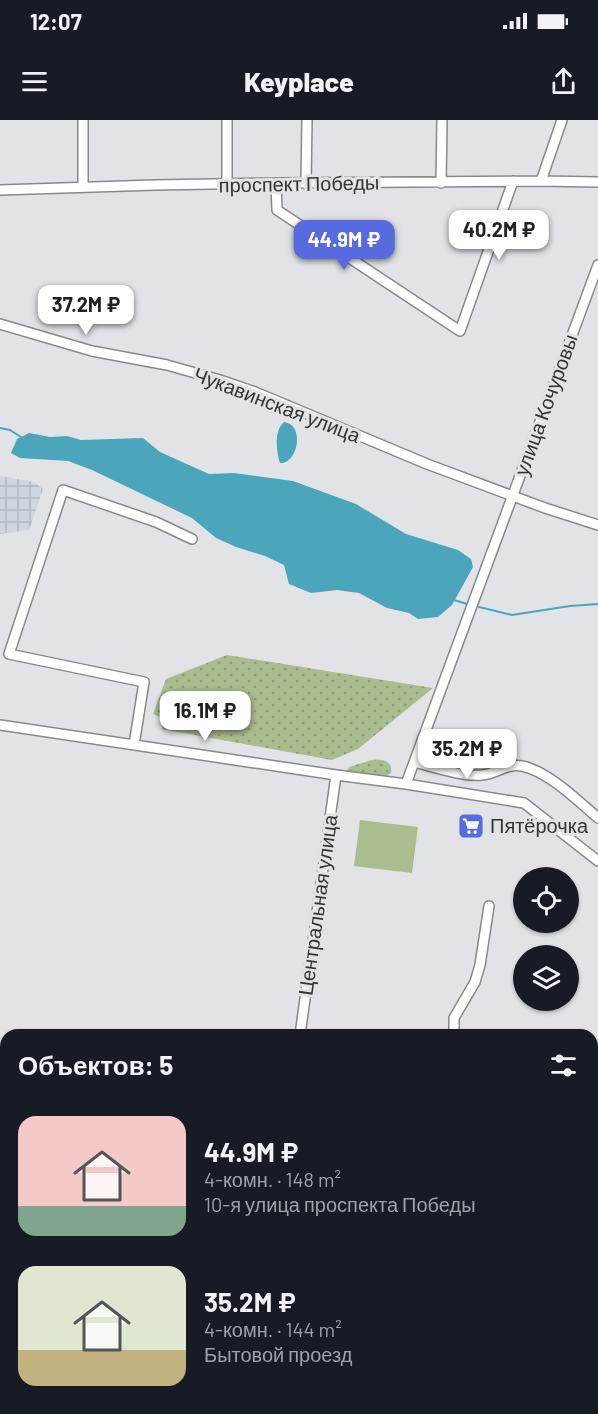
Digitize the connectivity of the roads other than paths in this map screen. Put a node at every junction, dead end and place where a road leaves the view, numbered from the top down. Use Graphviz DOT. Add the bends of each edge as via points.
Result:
graph roads {
  1 [pos="83,120"];
  2 [pos="227,120"];
  3 [pos="307,120"];
  4 [pos="442,120"];
  5 [pos="562,120"];
  6 [pos="513,181"];
  7 [pos="542,181"];
  8 [pos="598,182"];
  9 [pos="276,183"];
  10 [pos="441,183"];
  11 [pos="306,184"];
  12 [pos="227,185"];
  13 [pos="82,187"];
  14 [pos="0,190"];
  15 [pos="598,265"];
  16 [pos="0,324"];
  17 [pos="513,495"];
  18 [pos="598,525"];
  19 [pos="192,538"];
  20 [pos="0,725"];
  21 [pos="134,745"];
  22 [pos="414,762"];
  23 [pos="336,775"];
  24 [pos="406,784"];
  25 [pos="598,818"];
  26 [pos="598,861"];
  27 [pos="489,906"];
  28 [pos="301,1029"];
  29 [pos="454,1029"];
  1 -- 13 [label="street"];
  2 -- 12 [label="street"];
  3 -- 11 [label="street"];
  4 -- 10 [label="street"];
  5 -- 7 [label="street"];
  6 -- 7 [label="street, проспект Победы"];
  6 -- 9 [label="street" via="460,331 277,210"];
  6 -- 10 [label="street, проспект Победы"];
  7 -- 8 [label="street, проспект Победы"];
  9 -- 11 [label="street, проспект Победы"];
  9 -- 12 [label="street, проспект Победы"];
  10 -- 11 [label="street, проспект Победы"];
  12 -- 13 [label="street, проспект Победы"];
  13 -- 14 [label="street, проспект Победы"];
  15 -- 17 [label="street, улица Кочуровы"];
  16 -- 17 [label="street, Чукавинская улица" via="92,351 220,380"];
  17 -- 18 [label="street, улица Кочуровы"];
  17 -- 22 [label="street"];
  19 -- 21 [label="street" via="63,490 9,654 144,682"];
  20 -- 21 [label="street"];
  21 -- 23 [label="street"];
  22 -- 24 [label="street"];
  22 -- 25 [label="street" via="472,776 511,765 523,766 544,775"];
  23 -- 24 [label="street"];
  23 -- 28 [label="street, Центральная улица"];
  24 -- 26 [label="street" via="524,802"];
  27 -- 29 [label="street" via="480,966 454,1018"];
}
